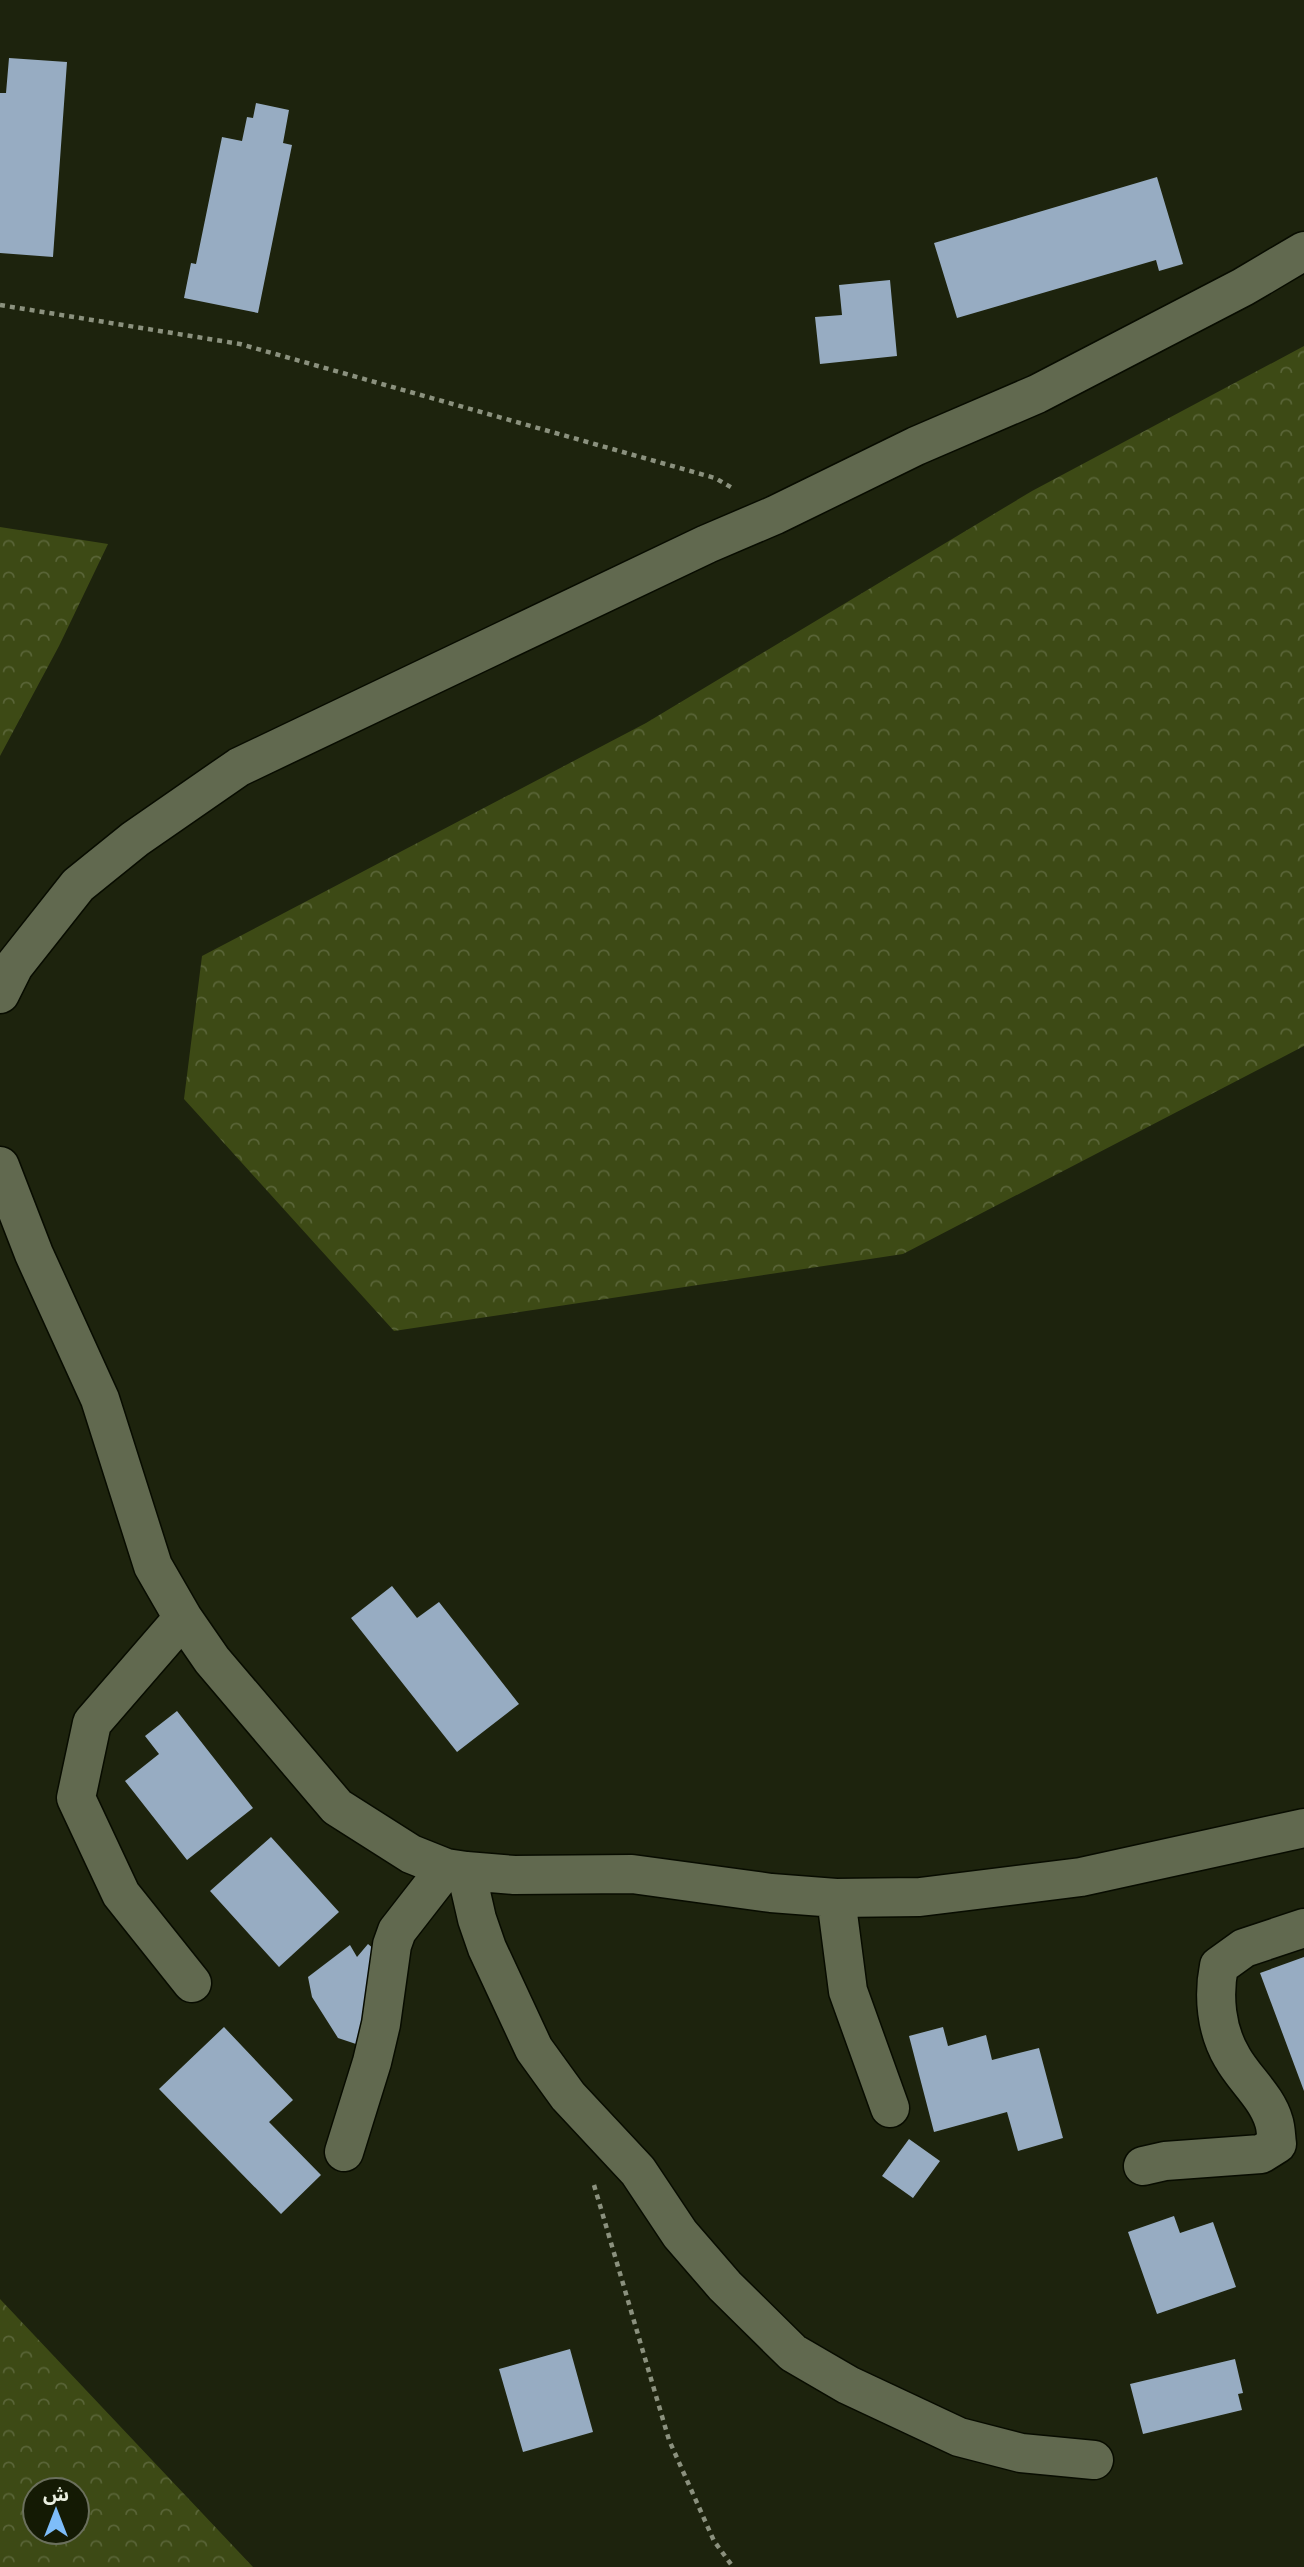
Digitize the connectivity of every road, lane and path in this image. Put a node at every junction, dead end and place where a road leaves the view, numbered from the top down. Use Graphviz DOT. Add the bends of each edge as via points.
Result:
graph roads {
  1 [pos="1304,251"];
  2 [pos="0,305"];
  3 [pos="775,515"];
  4 [pos="0,994"];
  5 [pos="0,1166"];
  6 [pos="183,1618"];
  7 [pos="1304,1828"];
  8 [pos="456,1870"];
  9 [pos="836,1898"];
  10 [pos="1304,1928"];
  11 [pos="192,1983"];
  12 [pos="890,2108"];
  13 [pos="1289,2124"];
  14 [pos="344,2152"];
  15 [pos="1143,2166"];
  16 [pos="591,2175"];
  17 [pos="1094,2460"];
  18 [pos="733,2567"];
  1 -- 3 [label="street" via="1037,394 916,446"];
  2 -- 3 [label="path" via="240,344 716,478"];
  3 -- 4 [label="street" via="239,767 78,885 14,966"];
  5 -- 6 [label="street" via="100,1399 153,1566"];
  6 -- 8 [label="street" via="212,1660 337,1807 411,1854"];
  6 -- 11 [label="street" via="92,1723 76,1798 121,1894"];
  7 -- 9 [label="street" via="1081,1877 920,1897"];
  8 -- 9 [label="street" via="514,1875 632,1874"];
  8 -- 14 [label="street" via="397,1931 372,2062"];
  8 -- 17 [label="street" via="534,2049 568,2096 638,2171 680,2234 793,2353 848,2385 960,2437 1021,2453"];
  9 -- 12 [label="street" via="848,1992"];
  10 -- 13 [label="street" via="1244,1948 1227,1960 1219,1966 1214,1992 1231,2056 1274,2122"];
  13 -- 15 [label="street" via="1277,2144 1261,2154"];
  16 -- 18 [label="path" via="669,2440 714,2541"];
}
